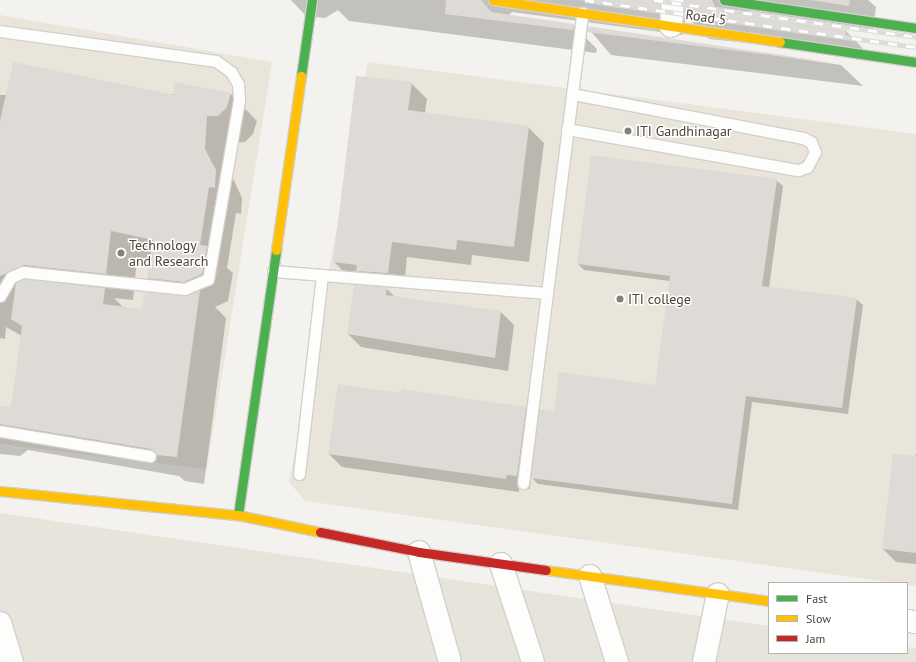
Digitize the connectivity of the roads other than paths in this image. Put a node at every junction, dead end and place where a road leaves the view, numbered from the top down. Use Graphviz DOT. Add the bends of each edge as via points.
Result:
graph roads {
  1 [pos="312,0"];
  2 [pos="493,0"];
  3 [pos="674,0"];
  4 [pos="724,0"];
  5 [pos="582,13"];
  6 [pos="671,26"];
  7 [pos="916,28"];
  8 [pos="0,32"];
  9 [pos="916,62"];
  10 [pos="572,94"];
  11 [pos="567,129"];
  12 [pos="273,271"];
  13 [pos="322,276"];
  14 [pos="547,293"];
  15 [pos="0,296"];
  16 [pos="0,431"];
  17 [pos="150,456"];
  18 [pos="299,474"];
  19 [pos="523,483"];
  20 [pos="0,491"];
  21 [pos="238,516"];
  22 [pos="419,552"];
  23 [pos="501,564"];
  24 [pos="590,576"];
  25 [pos="718,594"];
  26 [pos="768,601"];
  27 [pos="0,623"];
  28 [pos="12,662"];
  29 [pos="450,662"];
  30 [pos="533,662"];
  31 [pos="618,662"];
  32 [pos="704,662"];
  1 -- 12 [label="street"];
  2 -- 5 [label="street, Road 5"];
  3 -- 6 [label="street"];
  4 -- 7 [label="street, Road 5"];
  5 -- 6 [label="street, Road 5"];
  5 -- 10 [label="lane"];
  6 -- 9 [label="street, Road 5"];
  8 -- 15 [label="lane" via="216,61 231,72 238,84 239,100 208,279 185,289 23,272 10,277"];
  10 -- 11 [label="lane"];
  10 -- 11 [label="lane" via="803,138 811,142 815,152 807,167 798,170"];
  11 -- 14 [label="lane"];
  12 -- 13 [label="lane"];
  12 -- 21 [label="street"];
  13 -- 14 [label="lane"];
  13 -- 18 [label="lane"];
  14 -- 19 [label="lane"];
  16 -- 17 [label="lane"];
  20 -- 21 [label="street"];
  21 -- 22 [label="street"];
  22 -- 23 [label="street"];
  22 -- 29 [label="street"];
  23 -- 24 [label="street"];
  23 -- 30 [label="street"];
  24 -- 25 [label="street"];
  24 -- 31 [label="street"];
  25 -- 26 [label="street"];
  25 -- 32 [label="street"];
  27 -- 28 [label="street"];
}
